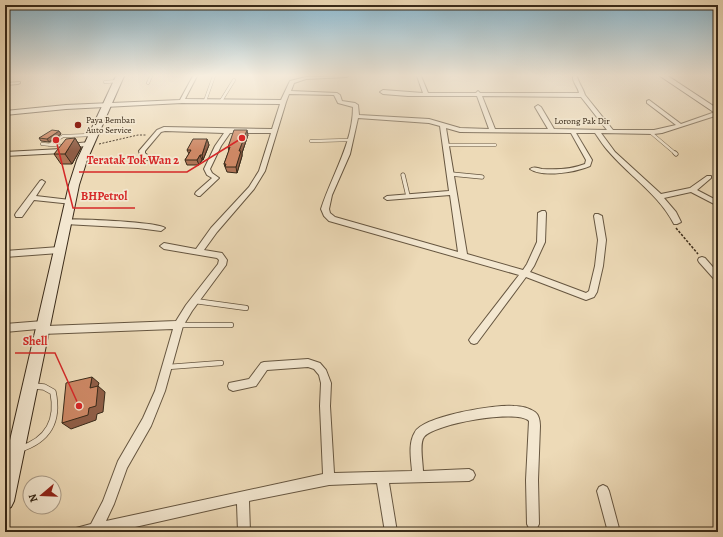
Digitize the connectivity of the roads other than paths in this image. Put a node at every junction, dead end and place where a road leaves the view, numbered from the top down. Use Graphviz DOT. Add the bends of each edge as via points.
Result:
graph roads {
  1 [pos="109,101"];
  2 [pos="182,101"];
  3 [pos="225,101"];
  4 [pos="340,101"];
  5 [pos="481,101"];
  6 [pos="587,101"];
  7 [pos="701,101"];
  8 [pos="282,102"];
  9 [pos="649,102"];
  10 [pos="107,106"];
  11 [pos="538,107"];
  12 [pos="5,113"];
  13 [pos="718,113"];
  14 [pos="356,116"];
  15 [pos="443,126"];
  16 [pos="680,126"];
  17 [pos="228,131"];
  18 [pos="275,131"];
  19 [pos="492,131"];
  20 [pos="552,131"];
  21 [pos="611,131"];
  22 [pos="573,132"];
  23 [pos="597,132"];
  24 [pos="650,132"];
  25 [pos="74,135"];
  26 [pos="70,139"];
  27 [pos="92,139"];
  28 [pos="311,140"];
  29 [pos="349,140"];
  30 [pos="42,144"];
  31 [pos="67,144"];
  32 [pos="49,145"];
  33 [pos="446,145"];
  34 [pos="494,145"];
  35 [pos="5,154"];
  36 [pos="676,154"];
  37 [pos="150,159"];
  38 [pos="533,169"];
  39 [pos="451,174"];
  40 [pos="403,175"];
  41 [pos="482,177"];
  42 [pos="709,177"];
  43 [pos="42,182"];
  44 [pos="692,190"];
  45 [pos="452,193"];
  46 [pos="198,194"];
  47 [pos="408,196"];
  48 [pos="658,197"];
  49 [pos="32,198"];
  50 [pos="387,198"];
  51 [pos="70,202"];
  52 [pos="718,204"];
  53 [pos="542,213"];
  54 [pos="19,214"];
  55 [pos="598,216"];
  56 [pos="65,222"];
  57 [pos="677,222"];
  58 [pos="161,228"];
  59 [pos="164,246"];
  60 [pos="59,250"];
  61 [pos="198,252"];
  62 [pos="5,254"];
  63 [pos="463,256"];
  64 [pos="702,260"];
  65 [pos="523,273"];
  66 [pos="718,278"];
  67 [pos="195,301"];
  68 [pos="246,308"];
  69 [pos="179,325"];
  70 [pos="231,325"];
  71 [pos="5,328"];
  72 [pos="42,328"];
  73 [pos="474,340"];
  74 [pos="221,363"];
  75 [pos="168,367"];
  76 [pos="30,385"];
  77 [pos="233,386"];
  78 [pos="11,451"];
  79 [pos="469,476"];
  80 [pos="418,477"];
  81 [pos="382,478"];
  82 [pos="329,479"];
  83 [pos="603,491"];
  84 [pos="243,497"];
  85 [pos="5,501"];
  86 [pos="534,524"];
  87 [pos="94,531"];
  88 [pos="80,532"];
  89 [pos="244,532"];
  90 [pos="391,532"];
  91 [pos="614,532"];
  1 -- 10 [label="main road"];
  2 -- 10 [label="street"];
  3 -- 8 [label="street"];
  4 -- 14 [label="street" via="355,105"];
  5 -- 19 [label="street"];
  6 -- 21 [label="street"];
  7 -- 13 [label="main road"];
  8 -- 18 [label="street"];
  9 -- 16 [label="street"];
  10 -- 12 [label="street" via="30,109"];
  10 -- 27 [label="main road"];
  11 -- 20 [label="street"];
  13 -- 16 [label="street, Lorong Pak Dir" via="700,117"];
  14 -- 15 [label="street, Lorong Pak Dir" via="429,121"];
  14 -- 29 [label="street"];
  15 -- 19 [label="street, Lorong Pak Dir" via="460,130"];
  15 -- 33 [label="street"];
  16 -- 24 [label="street, Lorong Pak Dir"];
  17 -- 18 [label="street"];
  17 -- 37 [label="street" via="164,129 144,148 142,154"];
  17 -- 46 [label="street" via="207,168 216,178"];
  18 -- 61 [label="street" via="262,171 252,188"];
  19 -- 20 [label="street, Lorong Pak Dir"];
  20 -- 22 [label="street, Lorong Pak Dir"];
  21 -- 23 [label="street, Lorong Pak Dir"];
  21 -- 24 [label="street, Lorong Pak Dir"];
  22 -- 23 [label="street, Lorong Pak Dir"];
  22 -- 38 [label="street" via="589,160 588,164 553,171"];
  23 -- 48 [label="street" via="616,157"];
  24 -- 36 [label="lane"];
  25 -- 26 [label="lane"];
  25 -- 27 [label="lane"];
  25 -- 32 [label="lane" via="61,137"];
  27 -- 31 [label="street"];
  27 -- 51 [label="main road" via="78,173"];
  28 -- 29 [label="lane"];
  29 -- 63 [label="street" via="347,154 325,209 332,219"];
  30 -- 32 [label="lane"];
  31 -- 32 [label="lane"];
  31 -- 35 [label="street" via="62,151"];
  33 -- 34 [label="lane"];
  33 -- 39 [label="street"];
  39 -- 41 [label="lane"];
  39 -- 45 [label="street"];
  40 -- 47 [label="lane"];
  42 -- 44 [label="street"];
  43 -- 49 [label="street"];
  44 -- 48 [label="street"];
  44 -- 52 [label="street"];
  45 -- 47 [label="street"];
  45 -- 63 [label="street"];
  47 -- 50 [label="street"];
  48 -- 57 [label="street"];
  49 -- 51 [label="street"];
  49 -- 54 [label="street"];
  51 -- 56 [label="main road"];
  53 -- 65 [label="street" via="540,246 530,266"];
  55 -- 65 [label="street" via="602,240 599,266 591,295 586,297"];
  56 -- 58 [label="street" via="138,224"];
  56 -- 60 [label="main road"];
  59 -- 61 [label="street"];
  60 -- 62 [label="street"];
  60 -- 72 [label="main road"];
  61 -- 67 [label="street" via="219,255 223,260"];
  63 -- 65 [label="street"];
  64 -- 66 [label="street"];
  65 -- 73 [label="street"];
  67 -- 68 [label="lane"];
  67 -- 69 [label="street"];
  69 -- 70 [label="lane"];
  69 -- 72 [label="street"];
  69 -- 75 [label="street"];
  71 -- 72 [label="street"];
  72 -- 76 [label="main road"];
  74 -- 75 [label="lane"];
  75 -- 87 [label="street" via="147,422 122,464 108,504"];
  76 -- 78 [label="main road"];
  76 -- 78 [label="lane" via="44,387 53,392 55,400 51,427 43,438 31,446"];
  77 -- 82 [label="street" via="252,383 264,366 317,366 323,373 326,383"];
  78 -- 85 [label="main road"];
  79 -- 80 [label="street"];
  80 -- 81 [label="street"];
  80 -- 86 [label="street" via="416,444 419,434 429,427 501,410 531,415 535,420 532,480"];
  81 -- 82 [label="street"];
  81 -- 90 [label="street"];
  82 -- 84 [label="street"];
  83 -- 91 [label="street"];
  84 -- 87 [label="street"];
  84 -- 89 [label="street"];
  87 -- 88 [label="street"];
}
